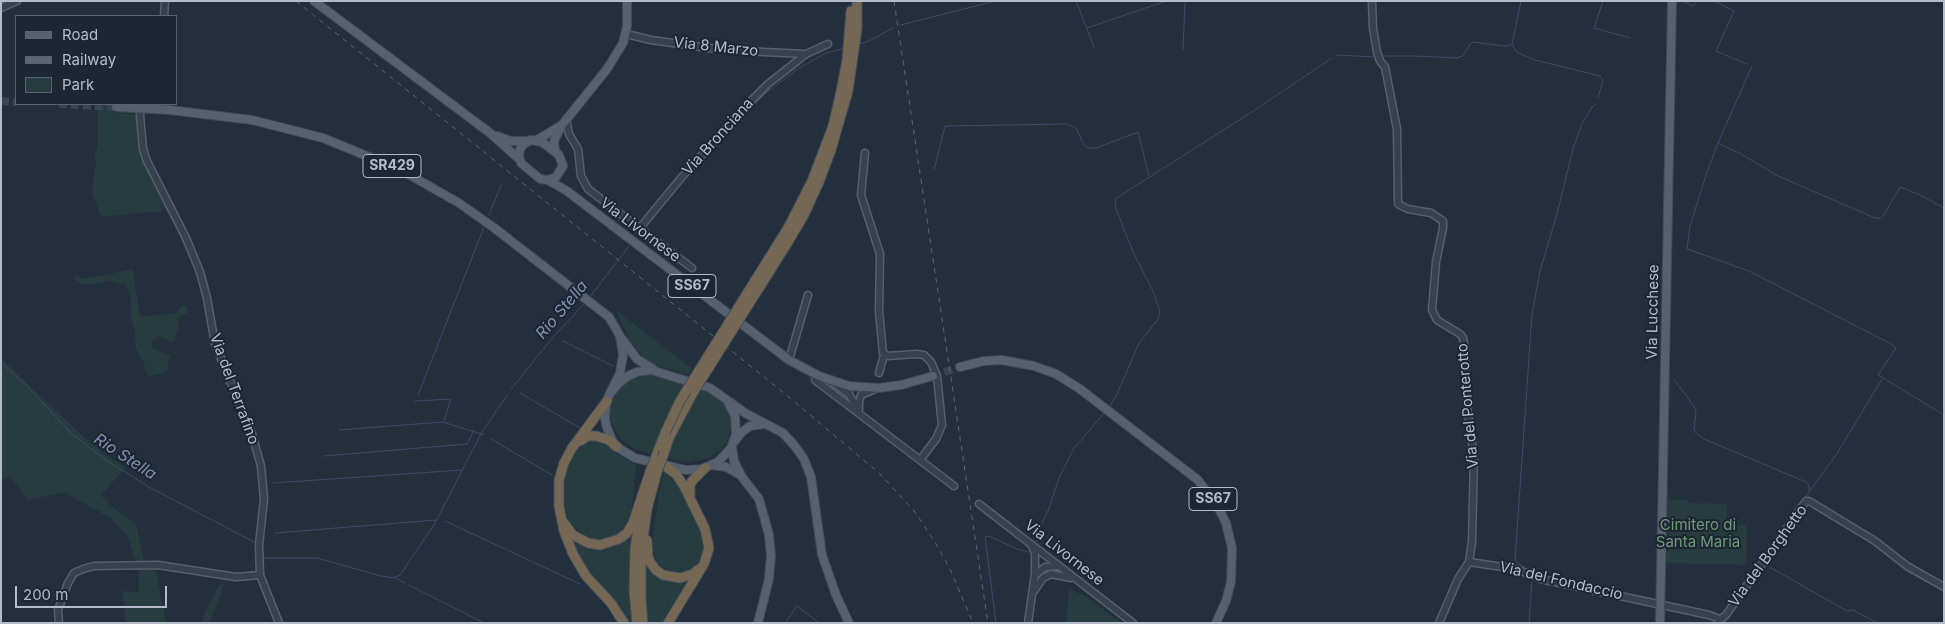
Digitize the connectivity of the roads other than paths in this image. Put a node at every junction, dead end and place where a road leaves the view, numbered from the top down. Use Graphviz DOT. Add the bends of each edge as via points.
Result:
graph roads {
  1 [pos="18,1"];
  2 [pos="165,1"];
  3 [pos="314,1"];
  4 [pos="627,1"];
  5 [pos="851,1"];
  6 [pos="857,1"];
  7 [pos="1372,1"];
  8 [pos="1672,1"];
  9 [pos="1,8"];
  10 [pos="164,15"];
  11 [pos="626,34"];
  12 [pos="828,44"];
  13 [pos="806,54"];
  14 [pos="141,105"];
  15 [pos="116,106"];
  16 [pos="564,122"];
  17 [pos="490,133"];
  18 [pos="558,134"];
  19 [pos="569,134"];
  20 [pos="537,140"];
  21 [pos="527,142"];
  22 [pos="555,151"];
  23 [pos="865,153"];
  24 [pos="519,159"];
  25 [pos="561,171"];
  26 [pos="548,180"];
  27 [pos="816,182"];
  28 [pos="567,191"];
  29 [pos="639,229"];
  30 [pos="692,268"];
  31 [pos="808,295"];
  32 [pos="620,336"];
  33 [pos="884,355"];
  34 [pos="789,360"];
  35 [pos="960,367"];
  36 [pos="657,371"];
  37 [pos="879,373"];
  38 [pos="933,376"];
  39 [pos="821,379"];
  40 [pos="879,388"];
  41 [pos="609,397"];
  42 [pos="726,400"];
  43 [pos="862,415"];
  44 [pos="768,425"];
  45 [pos="733,444"];
  46 [pos="617,447"];
  47 [pos="572,448"];
  48 [pos="920,460"];
  49 [pos="665,466"];
  50 [pos="708,467"];
  51 [pos="652,474"];
  52 [pos="742,477"];
  53 [pos="954,486"];
  54 [pos="650,497"];
  55 [pos="692,502"];
  56 [pos="979,504"];
  57 [pos="559,511"];
  58 [pos="1032,545"];
  59 [pos="1469,562"];
  60 [pos="703,566"];
  61 [pos="1059,566"];
  62 [pos="260,575"];
  63 [pos="1035,575"];
  64 [pos="1082,584"];
  65 [pos="1944,587"];
  66 [pos="1032,594"];
  67 [pos="1661,604"];
  68 [pos="1720,621"];
  69 [pos="59,623"];
  70 [pos="279,623"];
  71 [pos="624,623"];
  72 [pos="637,623"];
  73 [pos="643,623"];
  74 [pos="668,623"];
  75 [pos="758,623"];
  76 [pos="849,623"];
  77 [pos="1028,623"];
  78 [pos="1133,623"];
  79 [pos="1216,623"];
  80 [pos="1439,623"];
  81 [pos="1660,623"];
  1 -- 9 [label="street"];
  2 -- 10 [label="street"];
  3 -- 17 [label="main road, Via Livornese / SS67"];
  4 -- 11 [label="main road"];
  5 -- 27 [label="highway" via="847,60"];
  6 -- 27 [label="highway" via="857,29 848,91 834,141"];
  7 -- 59 [label="street, Via del Ponterotto" via="1377,52 1385,67 1397,129 1398,204 1443,221 1432,310 1437,320 1456,330 1464,342 1466,407 1474,467"];
  8 -- 67 [label="main road, Via Lucchese"];
  11 -- 13 [label="street, Via 8 Marzo" via="708,48"];
  11 -- 16 [label="main road" via="613,60"];
  12 -- 13 [label="street"];
  13 -- 29 [label="street, Via Bronciana" via="748,104"];
  14 -- 62 [label="street, Via del Terrafino" via="143,149 200,272 215,344 252,434 261,466 264,499 259,545"];
  15 -- 32 [label="main road, SR429, bridge" via="225,116 276,126 322,138 414,176 493,226 609,318"];
  16 -- 18 [label="main road"];
  16 -- 19 [label="street"];
  16 -- 20 [label="main road, Via Livornese"];
  17 -- 21 [label="main road, Via Livornese / SS67"];
  17 -- 24 [label="main road, Via Livornese / SS67"];
  18 -- 19 [label="street"];
  18 -- 22 [label="main road" via="554,141"];
  19 -- 29 [label="street" via="578,149 585,185"];
  20 -- 21 [label="main road, Via Livornese / SS67"];
  20 -- 22 [label="main road"];
  21 -- 24 [label="main road" via="520,149"];
  22 -- 25 [label="main road" via="562,162"];
  23 -- 33 [label="street" via="861,195 880,254 879,311"];
  24 -- 26 [label="main road, Via Livornese / SS67" via="536,176"];
  25 -- 26 [label="main road"];
  25 -- 28 [label="main road"];
  26 -- 28 [label="main road, Via Livornese / SS67"];
  27 -- 51 [label="highway, bridge" via="804,215 694,391"];
  27 -- 51 [label="highway, bridge" via="680,401 654,459"];
  28 -- 34 [label="main road, Via Livornese / SS67"];
  29 -- 30 [label="street"];
  31 -- 34 [label="street"];
  32 -- 36 [label="main road, SR429" via="637,359"];
  32 -- 41 [label="main road, SR429" via="622,365"];
  33 -- 37 [label="street"];
  33 -- 48 [label="street" via="921,354 935,369 942,425"];
  34 -- 39 [label="main road, Via Livornese / SS67"];
  35 -- 79 [label="main road, SS67" via="998,360 1034,366 1063,378 1187,470 1218,507 1230,539 1232,570 1226,601"];
  36 -- 41 [label="main road" via="632,374 622,380"];
  36 -- 42 [label="main road" via="710,388"];
  38 -- 40 [label="main road, SS67"];
  39 -- 40 [label="main road, SS67" via="849,386"];
  39 -- 43 [label="street, Via Livornese / SS67"];
  39 -- 43 [label="street, Via Livornese / SS67" via="849,394"];
  40 -- 43 [label="street, SS67" via="861,395 858,402"];
  41 -- 46 [label="main road" via="606,423"];
  41 -- 47 [label="highway"];
  42 -- 44 [label="main road"];
  42 -- 45 [label="main road" via="735,416"];
  43 -- 48 [label="street, Via Livornese / SS67"];
  44 -- 45 [label="main road" via="750,426"];
  44 -- 76 [label="main road" via="790,441 807,465 822,555"];
  45 -- 50 [label="main road" via="722,459"];
  45 -- 52 [label="main road" via="734,461"];
  46 -- 47 [label="highway" via="604,438 592,436"];
  46 -- 49 [label="main road" via="635,458"];
  47 -- 57 [label="highway" via="559,480"];
  48 -- 53 [label="street, Via Livornese / SS67"];
  49 -- 50 [label="main road" via="690,470"];
  49 -- 55 [label="highway" via="680,478"];
  50 -- 52 [label="main road" via="730,469"];
  50 -- 55 [label="highway" via="691,484"];
  51 -- 54 [label="highway"];
  51 -- 57 [label="highway" via="630,528 612,542 596,545 581,540 566,526"];
  51 -- 72 [label="highway" via="640,510 635,548"];
  52 -- 75 [label="main road" via="762,508 771,544 768,584"];
  54 -- 60 [label="highway" via="647,548 653,566 663,575 680,578"];
  54 -- 73 [label="highway" via="641,553"];
  55 -- 60 [label="highway" via="706,529 709,544"];
  56 -- 58 [label="street, Via Livornese"];
  57 -- 71 [label="highway" via="568,543 579,565"];
  58 -- 61 [label="street, Via Livornese"];
  58 -- 63 [label="street"];
  59 -- 67 [label="street, Via del Fondaccio" via="1516,569 1541,579"];
  59 -- 80 [label="street"];
  60 -- 74 [label="highway"];
  61 -- 63 [label="street" via="1045,567"];
  61 -- 64 [label="street, Via Livornese"];
  62 -- 69 [label="street" via="236,577 158,565 94,566 74,573 58,610"];
  62 -- 70 [label="street, Via del Terrafino"];
  63 -- 66 [label="street"];
  64 -- 66 [label="street" via="1051,574 1043,578"];
  64 -- 78 [label="street, Via Livornese"];
  65 -- 68 [label="street, Via del Borghetto" via="1907,566 1876,541 1806,501"];
  66 -- 77 [label="street"];
  67 -- 68 [label="street, Via del Fondaccio" via="1709,614"];
  67 -- 81 [label="main road, Via Lucchese"];
}
